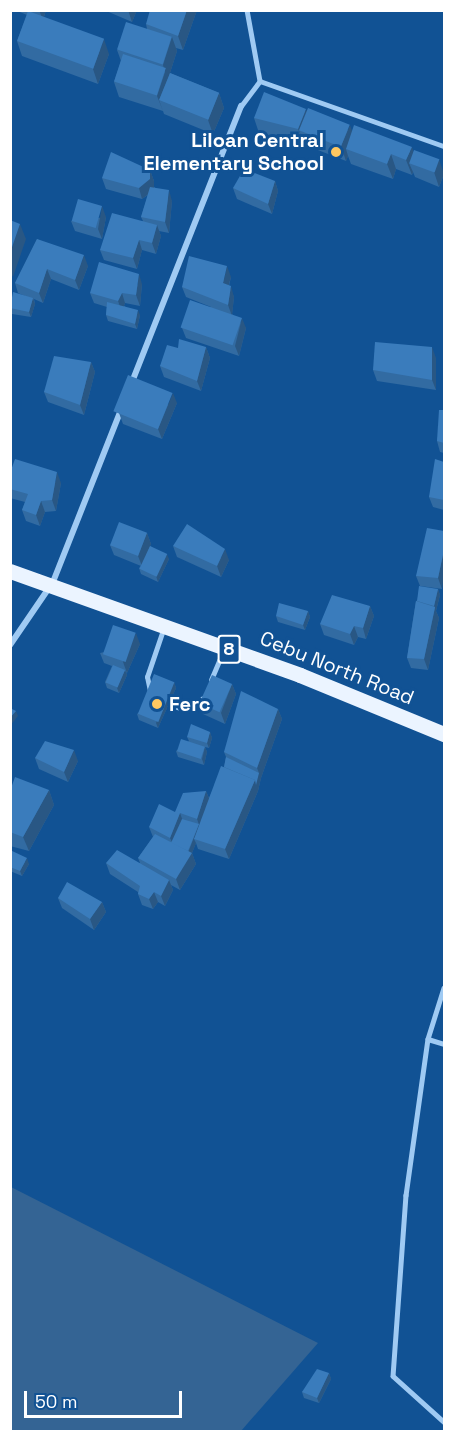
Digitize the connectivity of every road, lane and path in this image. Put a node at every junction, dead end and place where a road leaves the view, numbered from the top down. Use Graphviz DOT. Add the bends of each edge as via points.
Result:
graph roads {
  1 [pos="247,10"];
  2 [pos="260,81"];
  3 [pos="241,106"];
  4 [pos="444,146"];
  5 [pos="10,571"];
  6 [pos="53,582"];
  7 [pos="165,625"];
  8 [pos="10,645"];
  9 [pos="225,647"];
  10 [pos="444,734"];
  11 [pos="444,988"];
  12 [pos="428,1039"];
  13 [pos="444,1044"];
  14 [pos="444,1422"];
  1 -- 2 [label="lane" via="248,41"];
  2 -- 3 [label="lane"];
  2 -- 4 [label="lane"];
  3 -- 6 [label="street"];
  5 -- 6 [label="main road, Cebu North Road / 8"];
  6 -- 7 [label="main road, Cebu North Road / 8"];
  6 -- 8 [label="street"];
  7 -- 9 [label="main road, Cebu North Road / 8"];
  7 -- 9 [label="lane" via="147,677 150,692 161,702 196,707"];
  9 -- 10 [label="main road, Cebu North Road / 8"];
  11 -- 12 [label="lane"];
  12 -- 13 [label="lane"];
  12 -- 14 [label="lane" via="406,1195 393,1376"];
}
